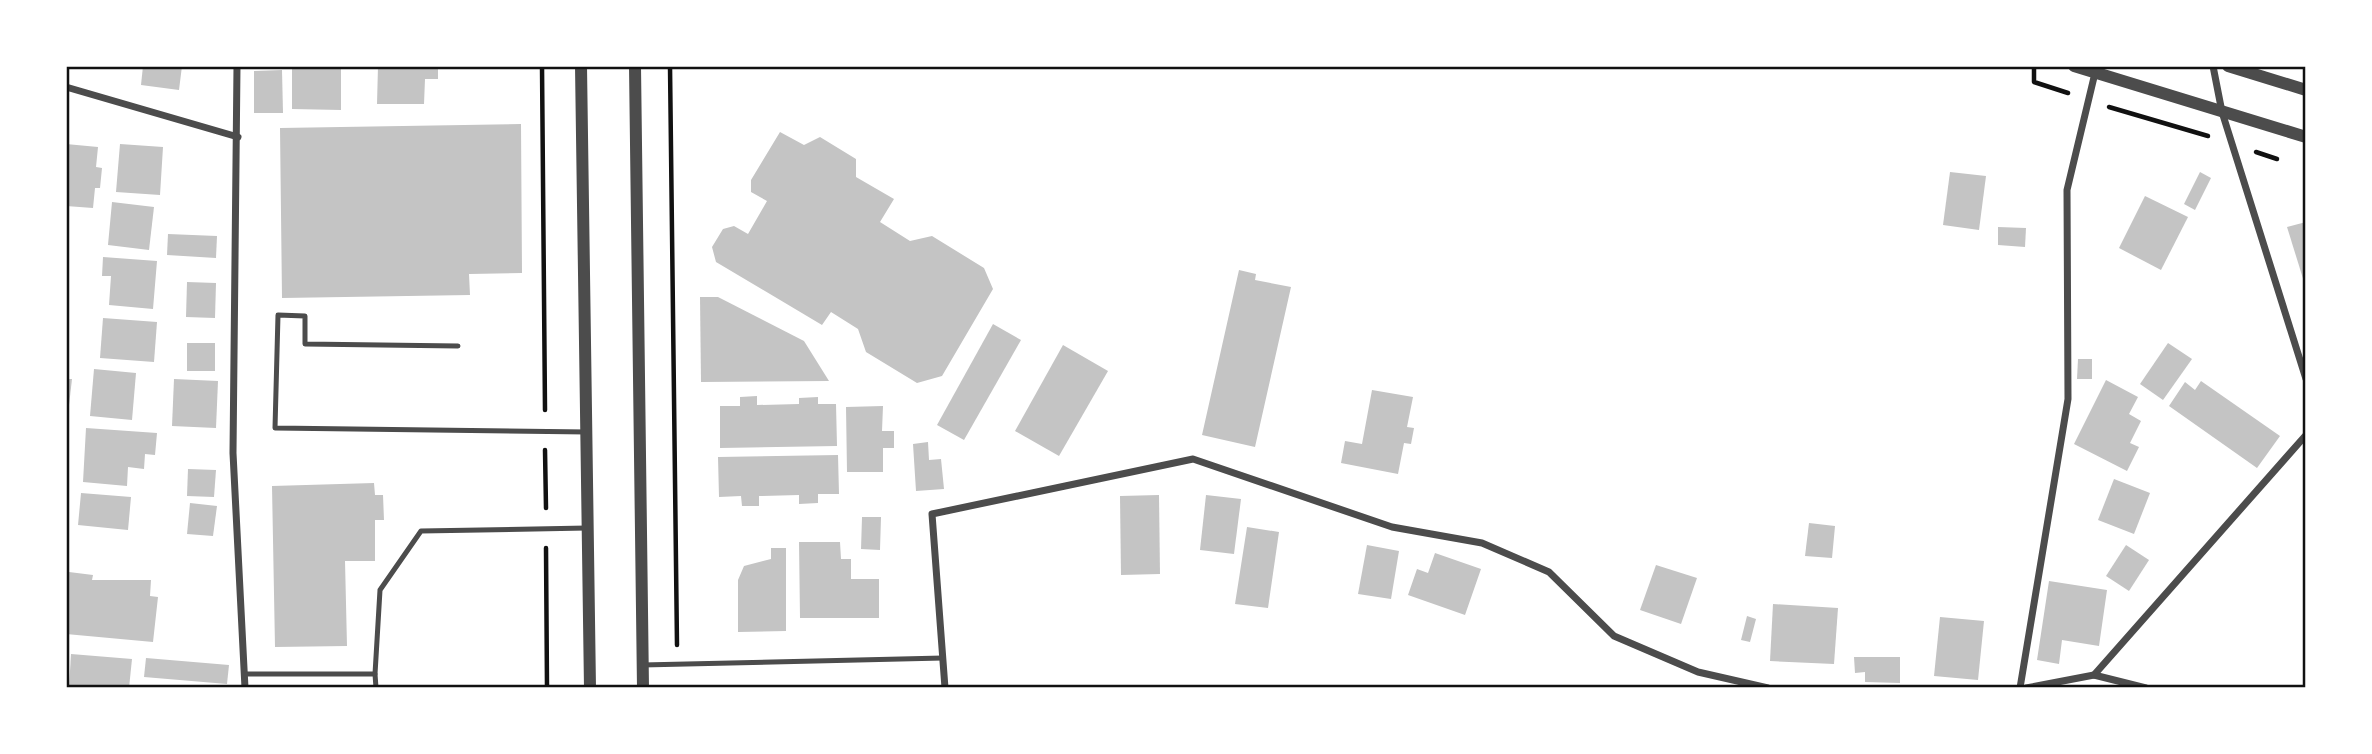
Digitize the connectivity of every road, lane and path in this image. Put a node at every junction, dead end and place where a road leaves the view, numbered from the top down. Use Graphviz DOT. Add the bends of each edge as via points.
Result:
graph roads {
  1 [pos="237,66"];
  2 [pos="542,66"];
  3 [pos="581,66"];
  4 [pos="635,66"];
  5 [pos="670,66"];
  6 [pos="2034,66"];
  7 [pos="2074,66"];
  8 [pos="2214,66"];
  9 [pos="2228,66"];
  10 [pos="2096,70"];
  11 [pos="66,87"];
  12 [pos="2305,90"];
  13 [pos="2088,100"];
  14 [pos="2222,112"];
  15 [pos="238,137"];
  16 [pos="2305,137"];
  17 [pos="2232,144"];
  18 [pos="2277,159"];
  19 [pos="458,346"];
  20 [pos="2305,379"];
  21 [pos="545,432"];
  22 [pos="587,432"];
  23 [pos="2305,435"];
  24 [pos="587,528"];
  25 [pos="546,529"];
  26 [pos="943,658"];
  27 [pos="677,664"];
  28 [pos="642,665"];
  29 [pos="245,674"];
  30 [pos="376,674"];
  31 [pos="2094,675"];
  32 [pos="245,688"];
  33 [pos="376,688"];
  34 [pos="547,688"];
  35 [pos="590,688"];
  36 [pos="643,688"];
  37 [pos="945,688"];
  38 [pos="1768,688"];
  39 [pos="2020,688"];
  40 [pos="2026,688"];
  41 [pos="2146,688"];
  1 -- 15 [label="street"];
  2 -- 21 [label="path"];
  3 -- 22 [label="street"];
  4 -- 28 [label="street"];
  5 -- 27 [label="path"];
  6 -- 13 [label="path" via="2034,82"];
  7 -- 10 [label="street"];
  8 -- 14 [label="street"];
  9 -- 12 [label="street"];
  10 -- 13 [label="street"];
  10 -- 14 [label="street"];
  11 -- 15 [label="street"];
  13 -- 17 [label="path"];
  13 -- 39 [label="street" via="2067,190 2068,399"];
  14 -- 16 [label="street"];
  14 -- 17 [label="street"];
  15 -- 29 [label="street" via="233,453"];
  17 -- 18 [label="path"];
  17 -- 20 [label="street"];
  19 -- 21 [label="lane" via="305,344 305,316 278,315 275,428"];
  21 -- 22 [label="lane"];
  21 -- 25 [label="path"];
  22 -- 24 [label="street"];
  23 -- 31 [label="street"];
  24 -- 25 [label="lane"];
  24 -- 35 [label="street"];
  25 -- 30 [label="lane" via="421,531 380,590"];
  25 -- 34 [label="path"];
  26 -- 27 [label="lane"];
  26 -- 37 [label="street"];
  26 -- 38 [label="street" via="932,514 1194,459 1392,527 1482,543 1549,572 1614,636 1698,672"];
  27 -- 28 [label="lane"];
  28 -- 36 [label="street"];
  29 -- 30 [label="lane"];
  29 -- 32 [label="street"];
  30 -- 33 [label="lane"];
  31 -- 40 [label="street"];
  31 -- 41 [label="street"];
}
